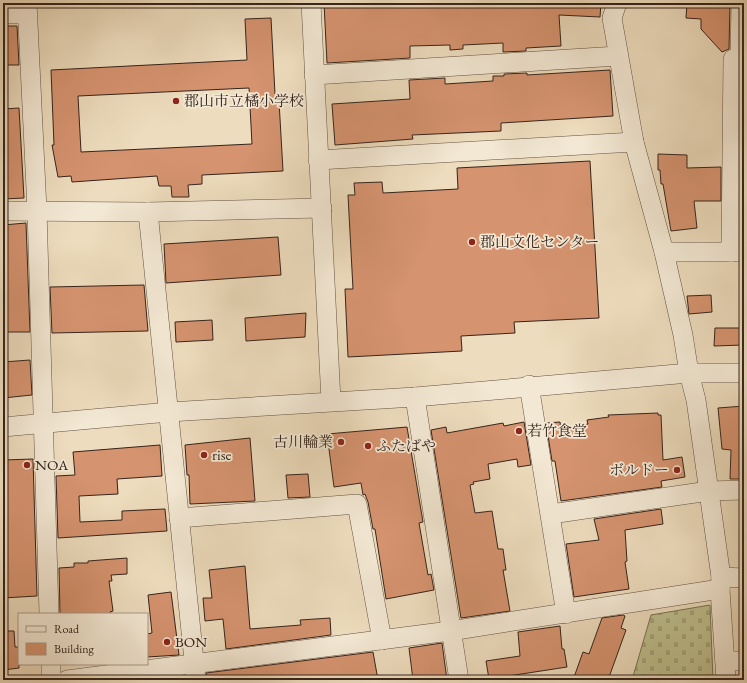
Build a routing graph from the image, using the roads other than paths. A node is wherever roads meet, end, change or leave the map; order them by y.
1 (311, 3) edge
2 (617, 3) edge
3 (741, 3) edge
4 (27, 8) edge
5 (3, 14) edge
6 (618, 56) junction
7 (742, 59) edge
8 (314, 76) junction
9 (634, 142) junction
10 (318, 160) junction
11 (322, 208) junction
12 (37, 210) junction
13 (3, 211) edge
14 (148, 212) junction
15 (664, 252) junction
16 (738, 252) edge
17 (689, 373) junction
18 (744, 373) edge
19 (529, 385) junction
20 (415, 396) junction
21 (331, 401) junction
22 (169, 412) junction
23 (44, 424) junction
24 (3, 428) edge
25 (744, 490) edge
26 (709, 491) junction
27 (551, 514) junction
28 (179, 518) junction
29 (744, 578) edge
30 (720, 583) junction
31 (49, 613) edge
32 (566, 614) junction
33 (450, 631) junction
34 (382, 640) junction
35 (725, 661) junction
36 (744, 661) edge
37 (51, 665) edge
38 (195, 672) edge
39 (115, 677) edge
40 (51, 680) edge
41 (67, 680) edge
42 (459, 680) edge
43 (726, 680) edge

1 - 8 street
2 - 6 street
3 - 7 street
4 - 5 street
4 - 12 street
6 - 8 street
6 - 9 street
7 - 16 street
8 - 10 street
9 - 10 street
9 - 15 street
10 - 11 street
11 - 14 street
11 - 21 street
12 - 13 street
12 - 14 street
12 - 23 street
14 - 22 street
15 - 16 street
15 - 17 street
17 - 18 street
17 - 19 street
17 - 26 street
19 - 20 street
19 - 27 street
20 - 21 street
20 - 33 street
21 - 22 street
22 - 23 street
22 - 28 street
23 - 24 street
23 - 31 street
25 - 26 street
26 - 27 street
26 - 30 street
27 - 32 street
28 - 34 street
28 - 38 street
29 - 30 street
30 - 32 street
30 - 35 street
32 - 33 street
33 - 34 street
33 - 42 street
34 - 38 street
35 - 36 street
35 - 43 street
37 - 40 street
38 - 39 street
39 - 41 street

